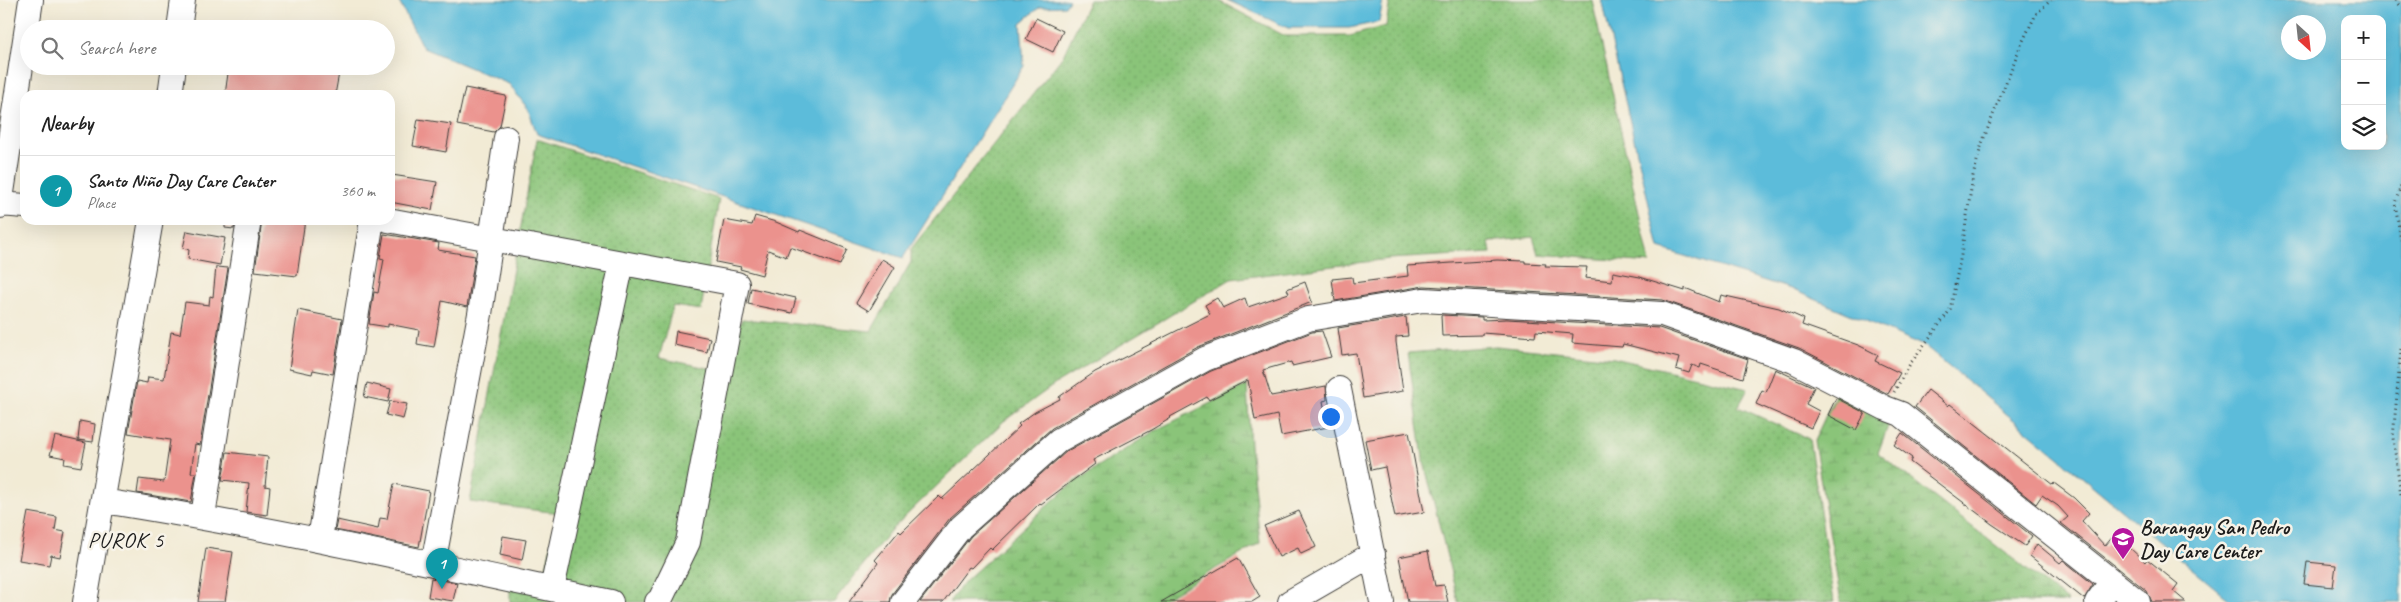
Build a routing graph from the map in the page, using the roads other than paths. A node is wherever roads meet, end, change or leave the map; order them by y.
1 (31, 0) edge
2 (183, 0) edge
3 (29, 20) edge
4 (180, 20) edge
5 (23, 75) edge
6 (173, 75) edge
7 (22, 90) edge
8 (171, 90) edge
9 (20, 106) edge
10 (17, 135) edge
11 (506, 138) dead end
12 (0, 205) edge
13 (20, 206) edge
14 (395, 221) edge
15 (150, 225) edge
16 (248, 225) edge
17 (371, 225) edge
18 (490, 240) junction
19 (620, 272) dead end
20 (1339, 390) dead end
21 (103, 501) junction
22 (204, 516) junction
23 (320, 539) junction
24 (1373, 554) junction
25 (433, 564) junction
26 (2112, 581) junction
27 (552, 589) junction
28 (85, 602) edge
29 (611, 602) edge
30 (657, 602) edge
31 (903, 602) edge
32 (1290, 602) edge
33 (1382, 602) edge
34 (2097, 602) edge
35 (2138, 602) edge

1 - 3 street
2 - 4 street
5 - 7 street
6 - 8 street
9 - 10 street
10 - 12 street
11 - 18 street
12 - 13 street
14 - 18 street
15 - 21 street
16 - 22 street
17 - 23 street
18 - 25 street
18 - 30 street
19 - 27 street
20 - 24 street
21 - 22 street
21 - 28 street
22 - 23 street
23 - 25 street
24 - 32 street
24 - 33 street
25 - 27 street
26 - 31 street
26 - 34 street
26 - 35 street
27 - 29 street

